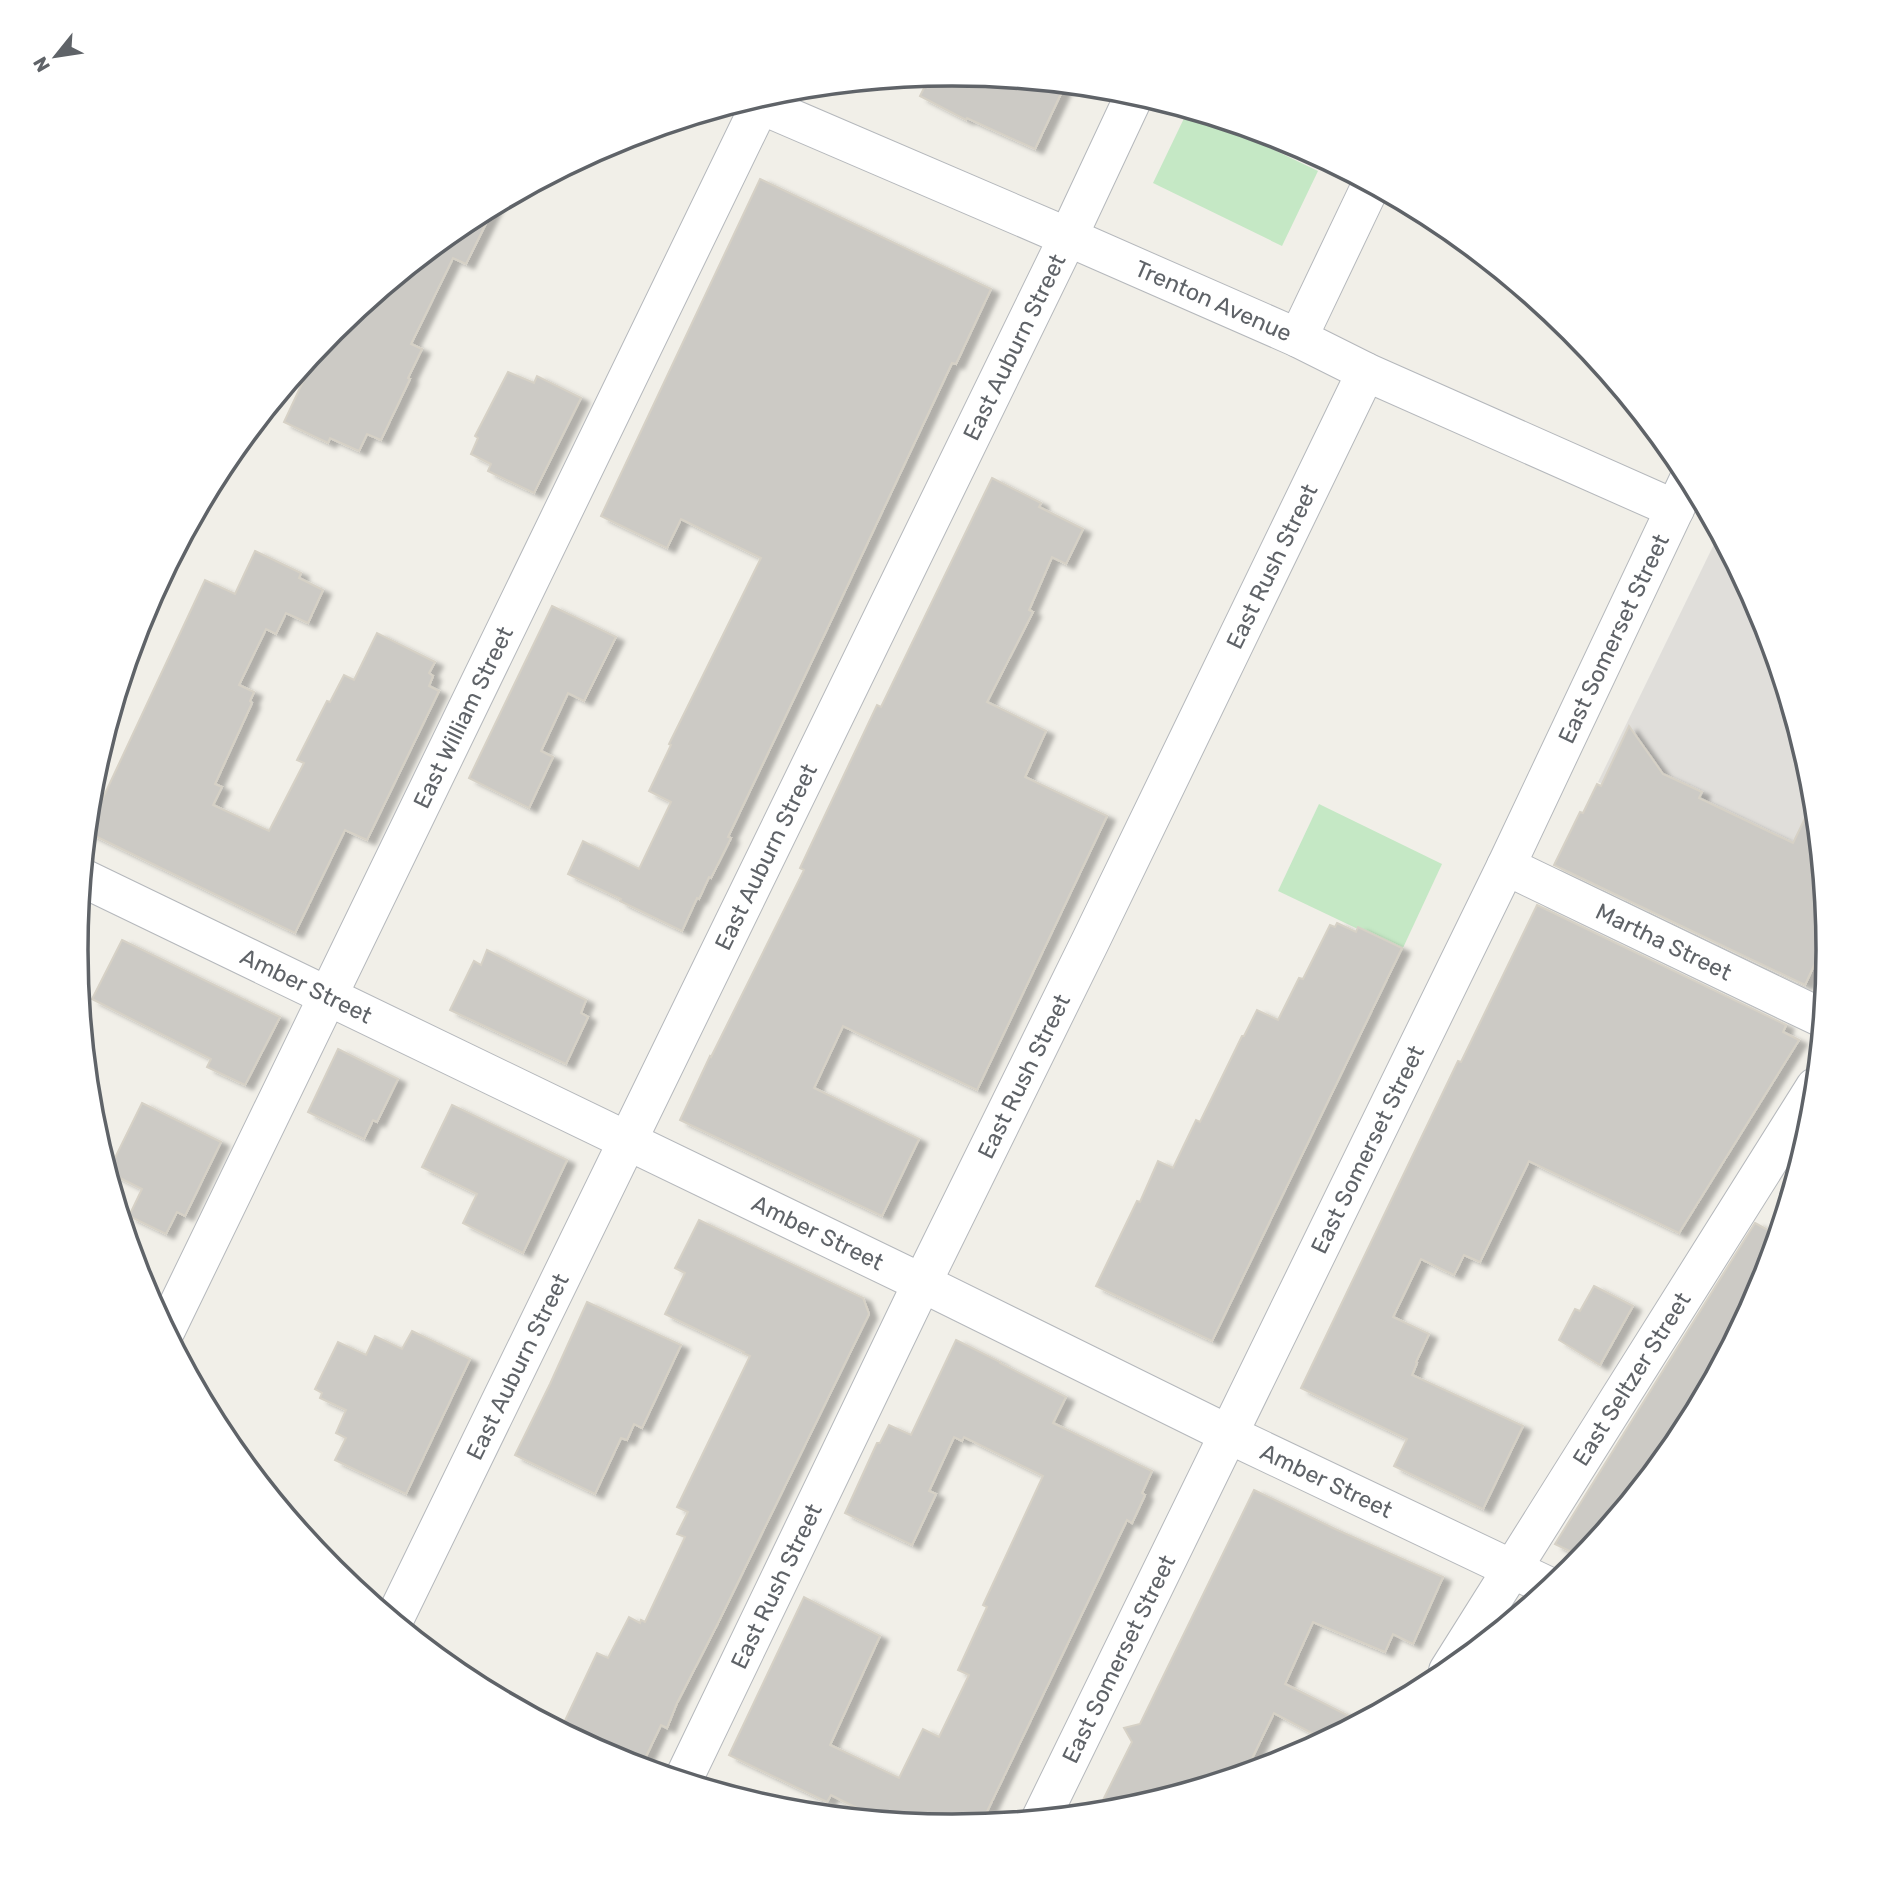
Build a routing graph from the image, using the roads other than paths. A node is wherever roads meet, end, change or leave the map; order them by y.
1 (1130, 104) edge
2 (764, 106) edge
3 (750, 110) edge
4 (1367, 193) edge
5 (1068, 237) junction
6 (1298, 338) junction
7 (1366, 372) junction
8 (1682, 494) edge
9 (1506, 866) junction
10 (91, 882) edge
11 (328, 998) junction
12 (1813, 1014) edge
13 (1802, 1108) edge
14 (627, 1142) junction
15 (922, 1283) junction
16 (171, 1319) edge
17 (1228, 1434) junction
18 (1511, 1568) junction
19 (1541, 1582) edge
20 (398, 1613) edge
21 (1463, 1647) edge
22 (687, 1772) edge
23 (1046, 1809) edge

1 - 5 street, East Auburn Street
2 - 5 street, Trenton Avenue
3 - 11 street, East William Street
4 - 6 street
5 - 6 street, Trenton Avenue
5 - 14 street, East Auburn Street
6 - 7 street, Trenton Avenue
7 - 8 street, Trenton Avenue
7 - 15 street, East Rush Street
8 - 9 street, East Somerset Street
9 - 12 street, Martha Street
9 - 17 street, East Somerset Street
10 - 11 street, Amber Street
11 - 14 street, Amber Street
11 - 16 street, East William Street
13 - 18 street, East Seltzer Street
14 - 15 street, Amber Street
14 - 20 street, East Auburn Street
15 - 17 street, Amber Street
15 - 22 street, East Rush Street
17 - 18 street, Amber Street
17 - 23 street, East Somerset Street
18 - 19 street, Amber Street
18 - 21 street, East Seltzer Street

